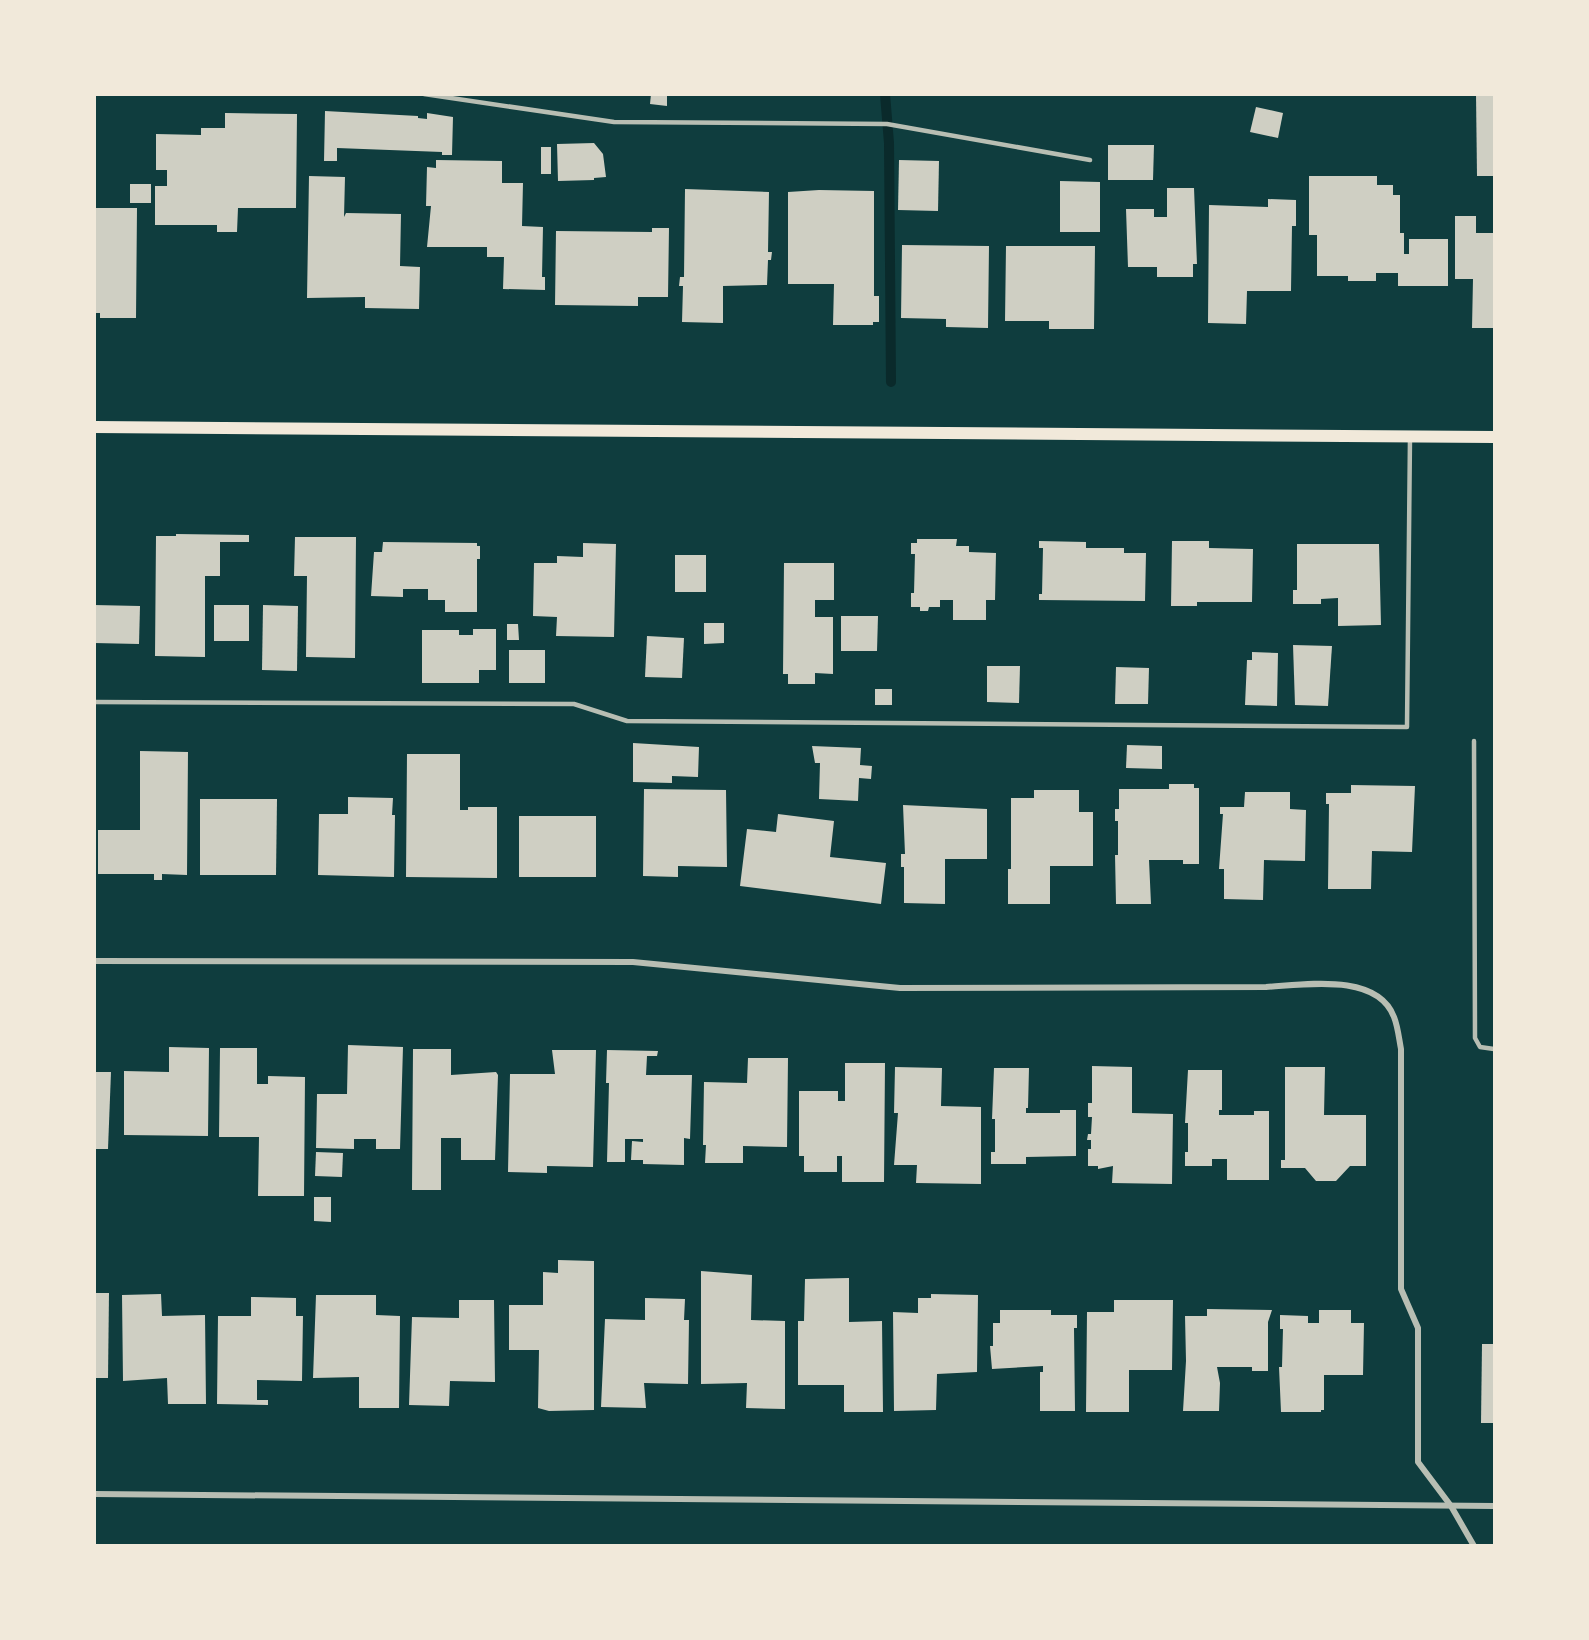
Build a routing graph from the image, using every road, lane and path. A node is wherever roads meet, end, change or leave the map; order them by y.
1 (424, 94) edge
2 (1090, 159) dead end
3 (94, 426) edge
4 (1410, 436) junction
5 (1494, 437) edge
6 (94, 702) edge
7 (1474, 741) dead end
8 (94, 961) edge
9 (1494, 1049) edge
10 (94, 1494) edge
11 (1451, 1506) junction
12 (1494, 1506) edge
13 (1474, 1545) edge

1 - 2 lane
3 - 4 main road
4 - 5 main road
4 - 6 lane
7 - 9 lane
8 - 11 street
10 - 11 street
11 - 12 street
11 - 13 street

